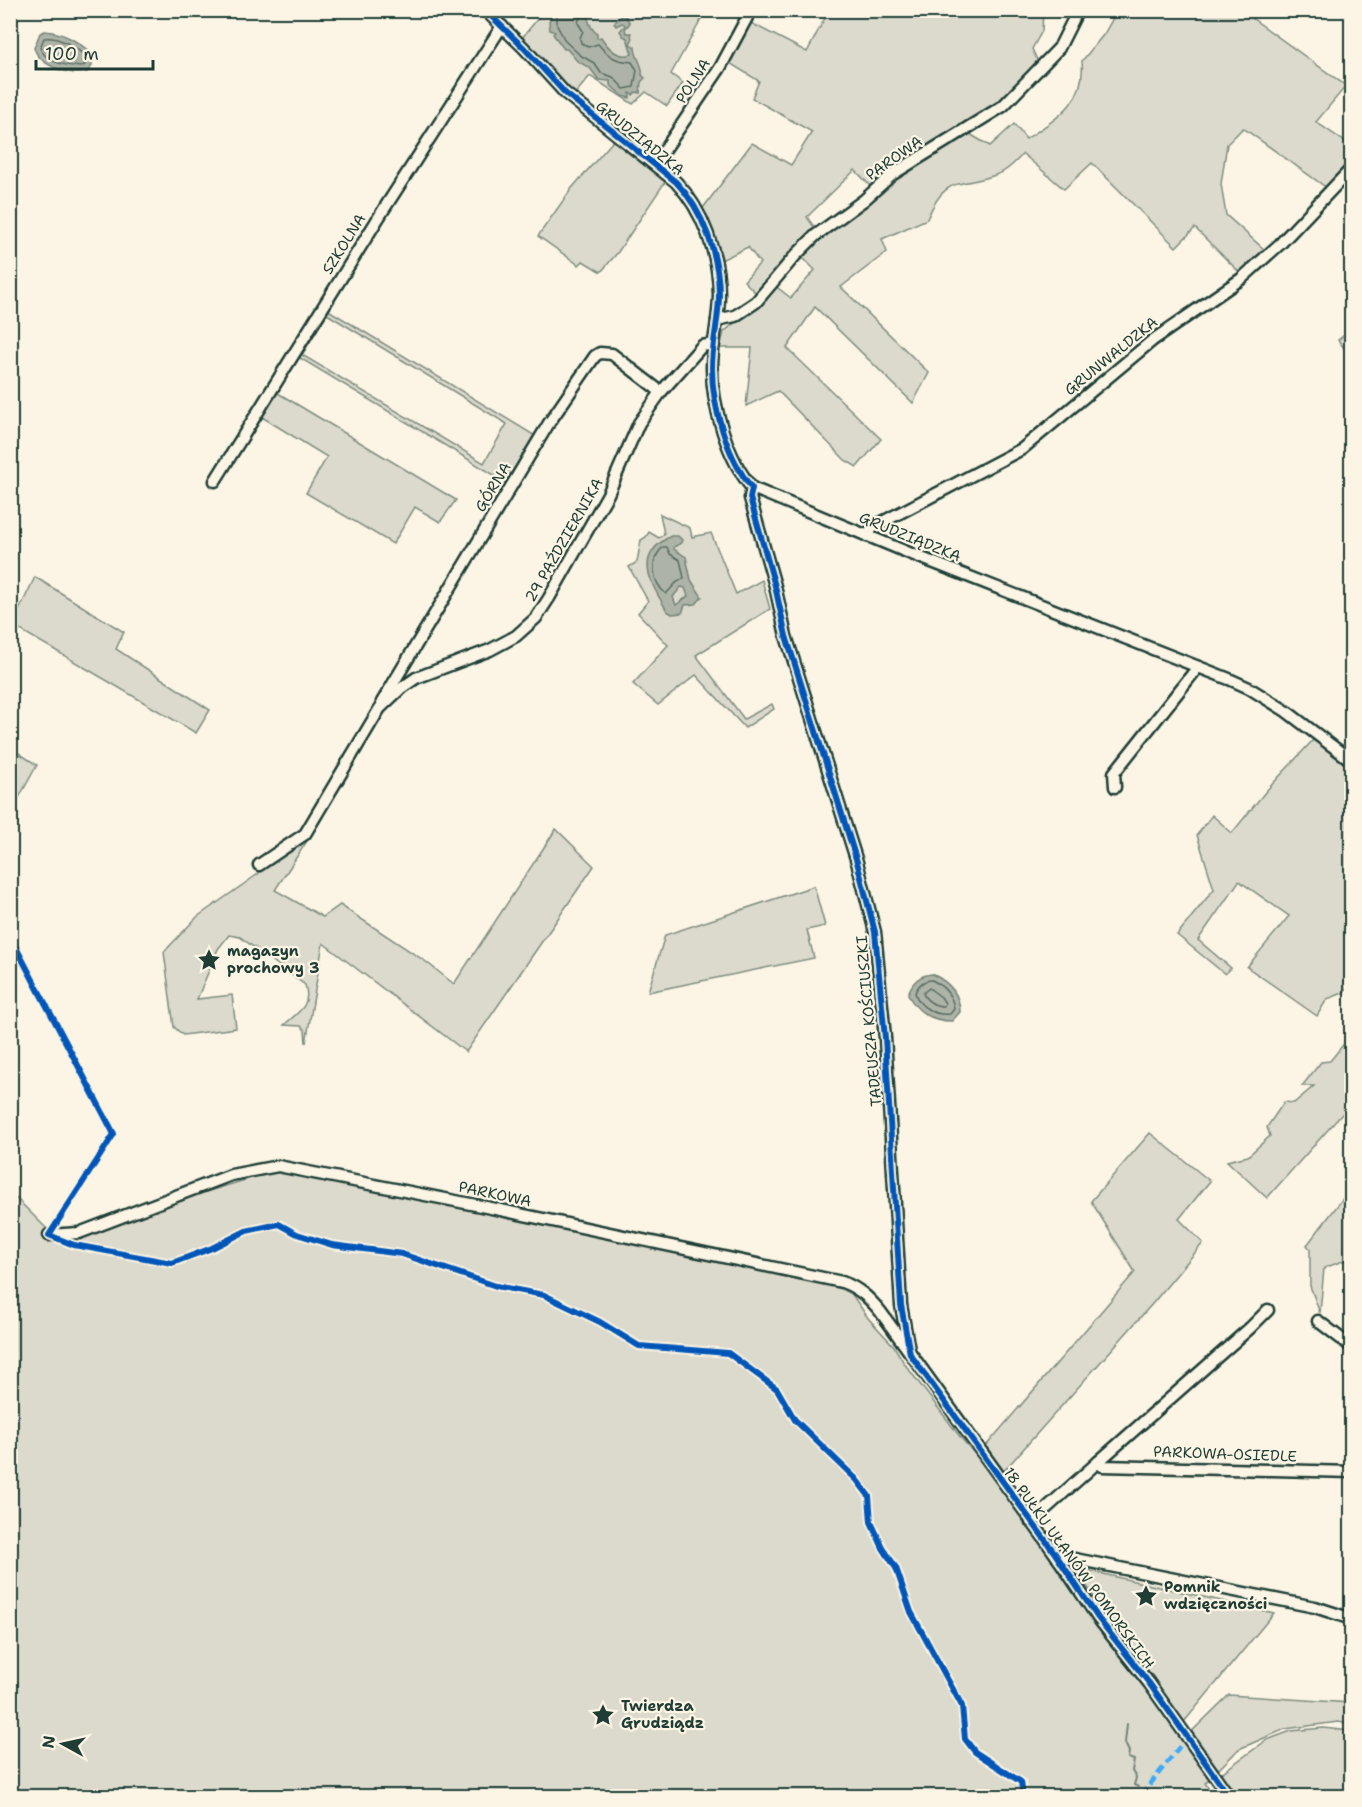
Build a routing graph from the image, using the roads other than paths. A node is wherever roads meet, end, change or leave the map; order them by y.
1 (485, 10) edge
2 (751, 10) edge
3 (1078, 10) edge
4 (502, 26) junction
5 (655, 164) junction
6 (1352, 168) edge
7 (717, 320) junction
8 (714, 344) junction
9 (661, 392) junction
10 (215, 481) dead end
11 (752, 488) junction
12 (867, 536) junction
13 (1198, 667) junction
14 (383, 705) junction
15 (1352, 761) edge
16 (1115, 787) dead end
17 (259, 865) dead end
18 (49, 1235) dead end
19 (1268, 1310) dead end
20 (1318, 1321) dead end
21 (1352, 1347) edge
22 (910, 1354) junction
23 (1098, 1462) junction
24 (1352, 1472) edge
25 (1031, 1522) junction
26 (1059, 1560) junction
27 (1352, 1619) edge
28 (1229, 1797) edge

1 - 4 street, GRUDZIĄDZKA
2 - 5 street, POLNA
3 - 7 street, PAROWA
4 - 5 street, GRUDZIĄDZKA
4 - 10 street, SZKOLNA
5 - 7 street, GRUDZIĄDZKA
6 - 12 street, GRUNWALDZKA
7 - 8 street, GRUDZIĄDZKA
8 - 9 street, 29 PAŹDZIERNIKA
8 - 11 street, GRUDZIĄDZKA
9 - 14 street, 29 PAŹDZIERNIKA
9 - 14 street, GÓRNA
11 - 12 street, GRUDZIĄDZKA
11 - 22 street, TADEUSZA KOŚCIUSZKI
12 - 13 street, GRUDZIĄDZKA
13 - 15 street, GRUDZIĄDZKA
13 - 16 street
14 - 17 street, 29 PAŹDZIERNIKA
18 - 22 street, PARKOWA
19 - 23 street, PARKOWA-OSIEDLE
20 - 21 street
22 - 25 street, 18 PUŁKU UŁANÓW POMORSKICH
23 - 24 street, PARKOWA-OSIEDLE
23 - 25 street, PARKOWA-OSIEDLE
25 - 26 street, 18 PUŁKU UŁANÓW POMORSKICH
26 - 27 street
26 - 28 street, 18 PUŁKU UŁANÓW POMORSKICH

